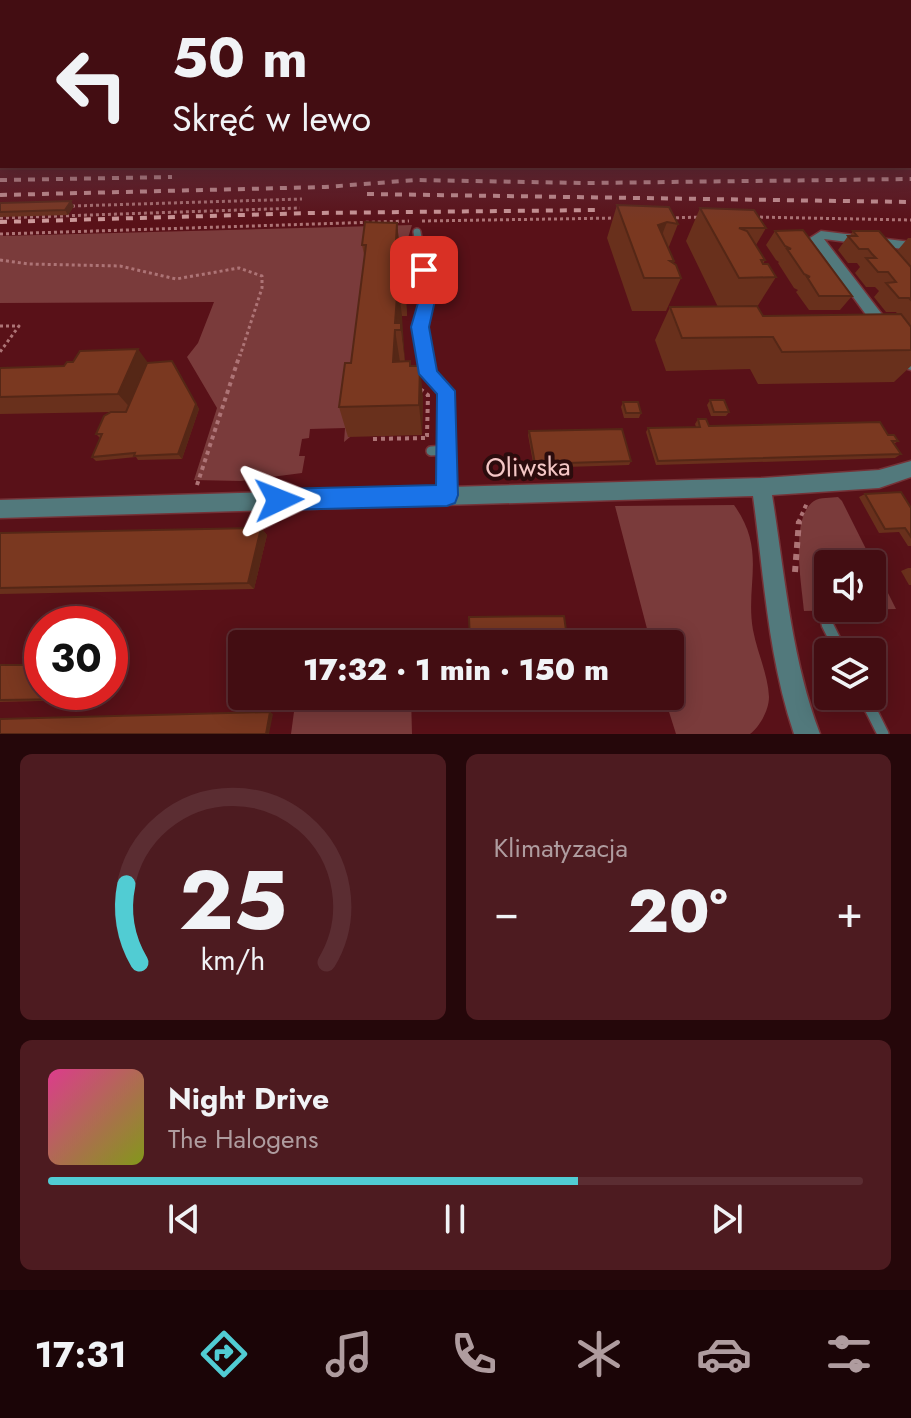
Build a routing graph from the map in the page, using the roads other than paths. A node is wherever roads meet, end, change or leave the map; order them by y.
1 (417, 232) dead end
2 (384, 244) edge
3 (420, 244) junction
4 (911, 246) edge
5 (911, 364) edge
6 (447, 450) junction
7 (431, 451) dead end
8 (911, 469) edge
9 (761, 487) junction
10 (447, 495) junction
11 (0, 509) edge
12 (827, 624) dead end
13 (834, 638) edge
14 (871, 710) edge
15 (807, 734) edge
16 (883, 734) edge

1 - 3 lane
2 - 3 lane
3 - 6 lane
4 - 5 street
6 - 7 lane
6 - 10 lane
8 - 9 street, Oliwska
9 - 10 street, Oliwska
9 - 15 street
10 - 11 street, Oliwska
12 - 13 lane
14 - 16 lane

